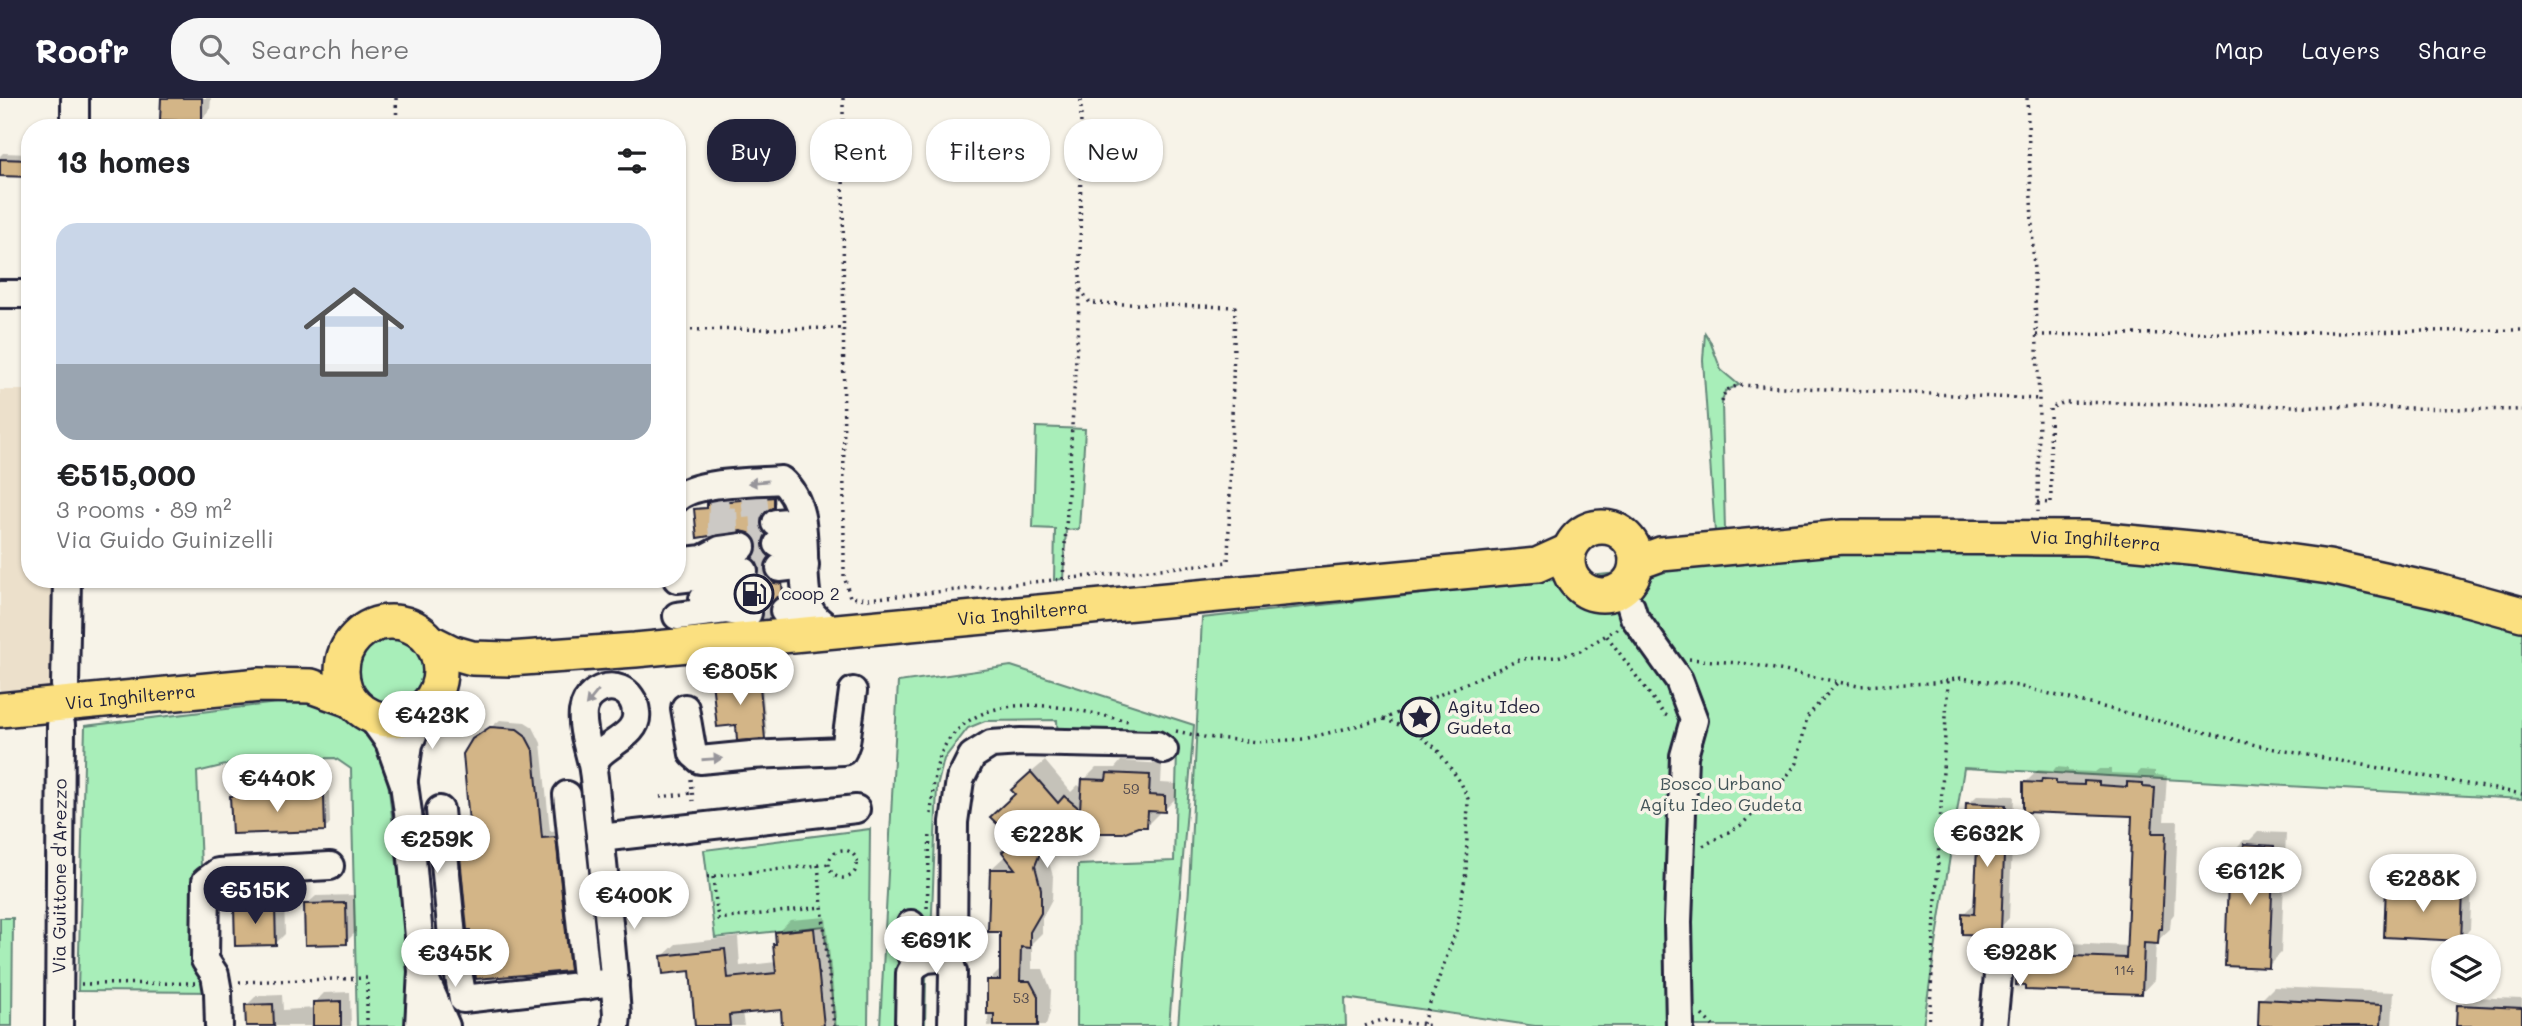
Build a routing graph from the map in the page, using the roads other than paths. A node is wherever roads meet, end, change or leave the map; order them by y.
1 (75, 98) edge
2 (75, 119) edge
3 (0, 294) edge
4 (21, 294) edge
5 (686, 492) edge
6 (686, 561) edge
7 (794, 561) junction
8 (1569, 563) junction
9 (67, 588) edge
10 (1625, 592) junction
11 (677, 604) edge
12 (2522, 614) edge
13 (431, 642) junction
14 (344, 654) junction
15 (509, 659) junction
16 (65, 685) dead end
17 (260, 685) junction
18 (853, 691) dead end
19 (430, 701) junction
20 (360, 708) junction
21 (685, 708) dead end
22 (0, 710) edge
23 (61, 725) dead end
24 (1165, 739) road end
25 (1684, 756) junction
26 (593, 771) dead end
27 (404, 784) junction
28 (568, 796) dead end
29 (856, 809) dead end
30 (440, 810) dead end
31 (600, 838) junction
32 (330, 866) dead end
33 (919, 922) road end
34 (2001, 945) dead end
35 (948, 957) junction
36 (915, 965) junction
37 (422, 971) junction
38 (615, 982) junction
39 (587, 986) junction
40 (1689, 1017) edge
41 (59, 1026) edge
42 (219, 1026) edge
43 (419, 1026) edge
44 (446, 1026) edge
45 (616, 1026) edge
46 (909, 1026) edge
47 (952, 1026) edge
48 (1993, 1026) edge

1 - 2 street
3 - 4 street
7 -> 5 street
6 - 11 street
7 - 8 main road, Via Inghilterra
7 - 11 main road, Via Inghilterra
8 - 10 main road, Via Inghilterra
8 - 10 main road
9 - 16 street
10 - 12 main road, Via Inghilterra
10 - 25 street
10 - 25 street
11 - 15 main road, Via Inghilterra
13 - 14 main road, Via Inghilterra
13 - 15 main road, Via Inghilterra
13 - 19 main road
14 - 17 main road, Via Inghilterra
14 - 20 main road
15 - 19 main road, Via Inghilterra
17 - 20 main road, Via Inghilterra
17 - 22 main road, Via Inghilterra
21 -> 18 street
19 - 20 main road, Via Inghilterra
19 - 27 street
20 - 27 street
23 - 41 street, Via Guittone d'Arezzo
24 - 35 street
25 - 40 street
26 - 31 street
27 - 37 street
28 - 39 street
29 - 31 street
30 - 39 street
31 - 38 street
32 - 42 street
33 - 36 street
34 - 48 street
35 - 36 street
35 - 47 street
36 - 46 street
37 - 43 street
37 - 44 street
38 - 39 street
38 - 45 street

